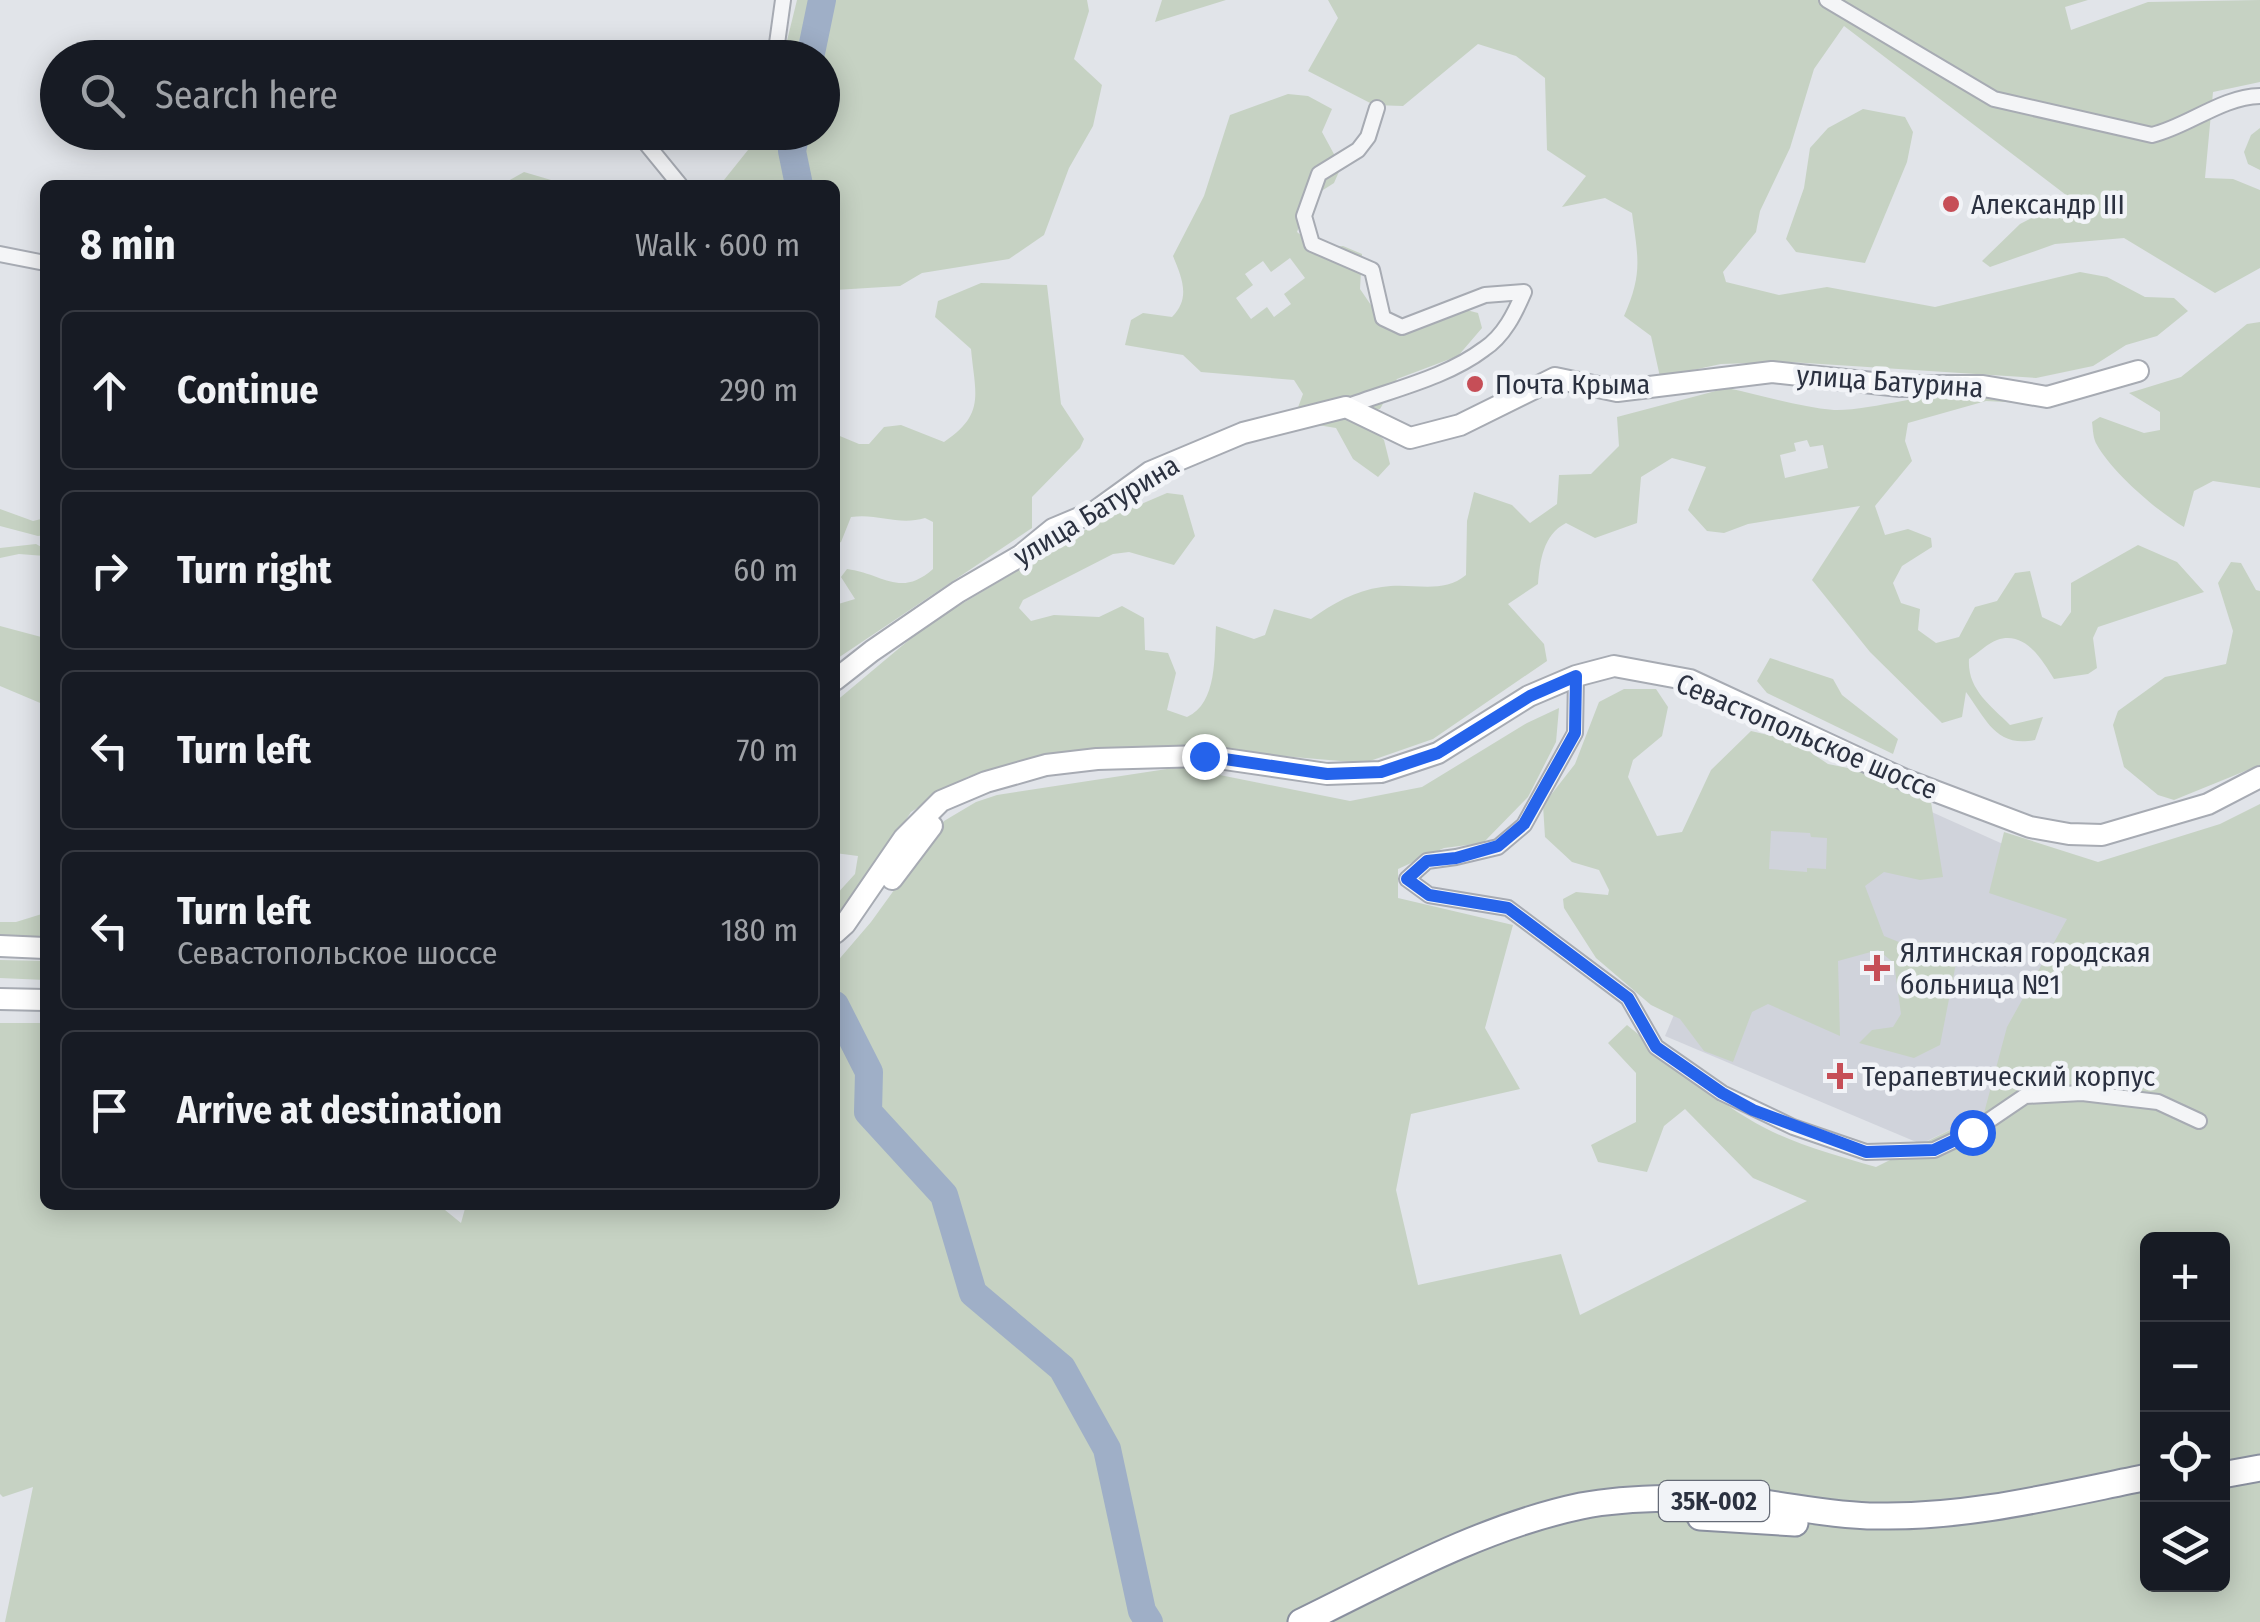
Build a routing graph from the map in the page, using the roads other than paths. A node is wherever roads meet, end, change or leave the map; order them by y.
1 (783, 0) edge
2 (1826, 0) edge
3 (778, 40) edge
4 (2260, 96) edge
5 (1378, 108) dead end
6 (651, 150) edge
7 (676, 180) edge
8 (0, 254) edge
9 (40, 262) edge
10 (2138, 372) dead end
11 (1346, 407) junction
12 (840, 676) edge
13 (1576, 681) junction
14 (2260, 777) edge
15 (840, 928) edge
16 (840, 945) edge
17 (0, 946) edge
18 (40, 948) edge
19 (0, 996) edge
20 (40, 997) edge
21 (2199, 1120) dead end
22 (2260, 1455) edge
23 (2230, 1461) edge
24 (2260, 1468) edge
25 (2230, 1474) edge
26 (2140, 1479) edge
27 (2140, 1492) edge
28 (1301, 1622) edge
29 (1326, 1622) edge

1 - 3 street
2 - 4 street
5 - 11 street
6 - 7 street
8 - 9 street
10 - 11 main road, улица Батурина
11 - 12 main road, улица Батурина
13 - 14 main road, Севастопольское шоссе
13 - 15 main road, Севастопольское шоссе
13 - 16 main road
13 - 21 street
17 - 18 main road
19 - 20 main road
22 - 23 highway
24 - 25 highway
26 - 28 highway, 35К-002
27 - 29 highway, 35К-002

